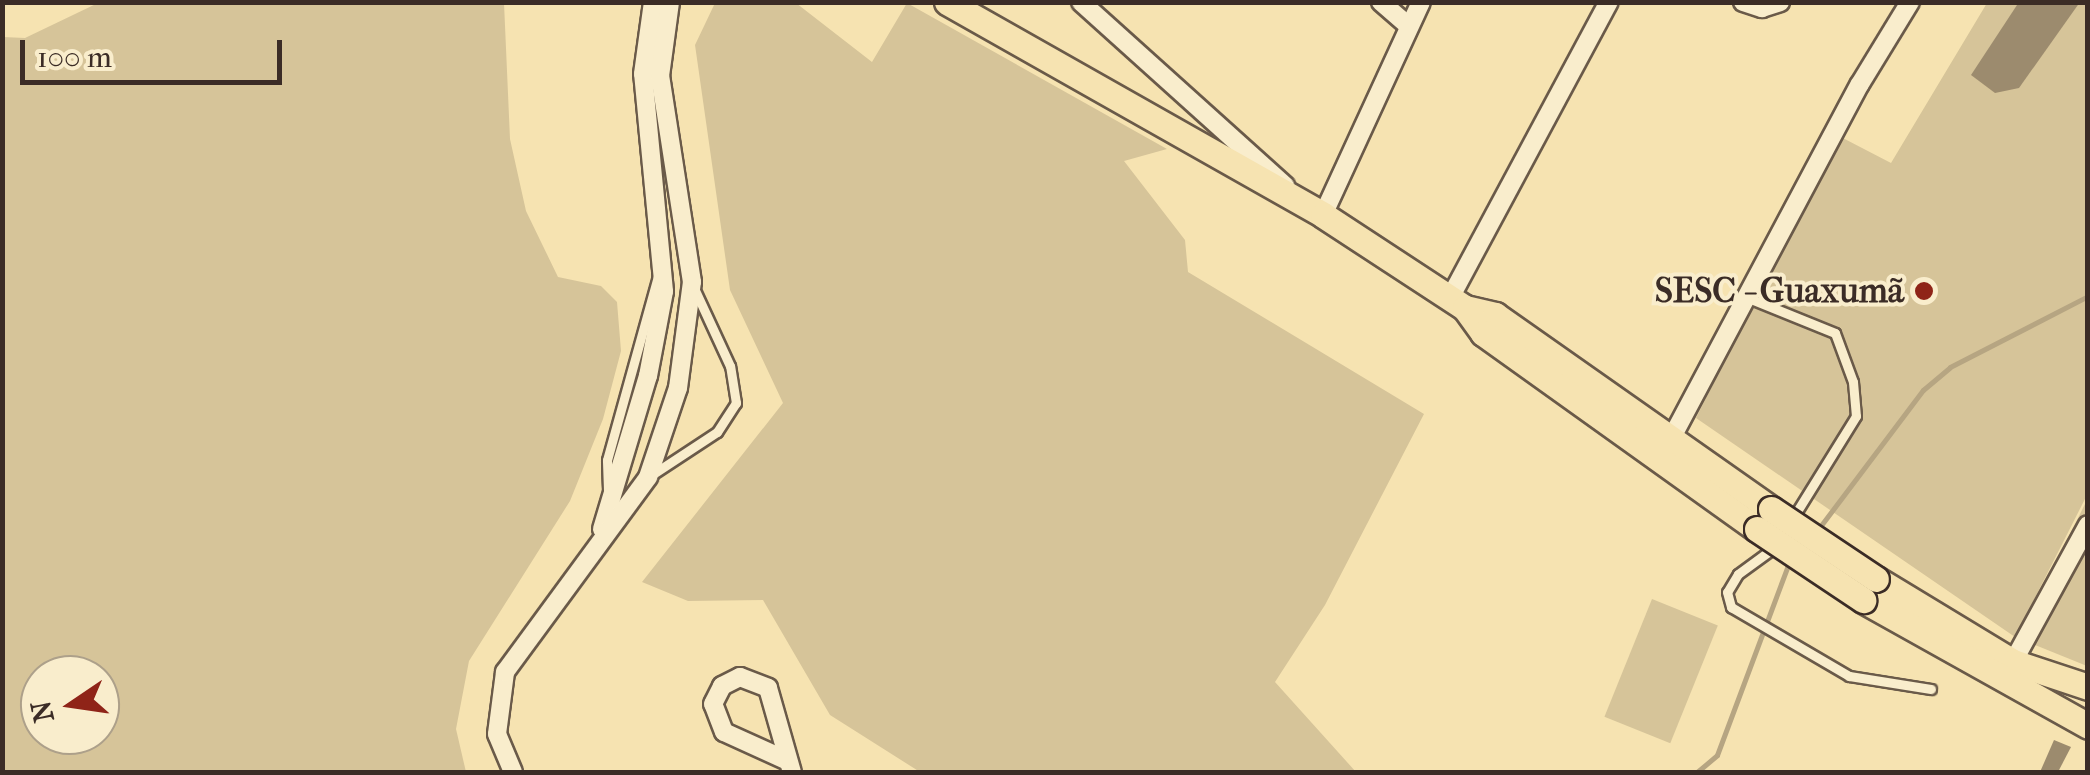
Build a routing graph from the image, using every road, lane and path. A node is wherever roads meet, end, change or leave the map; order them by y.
1 (654, 2) edge
2 (670, 2) edge
3 (947, 2) edge
4 (1081, 2) edge
5 (1381, 2) edge
6 (1421, 2) edge
7 (1610, 2) edge
8 (1744, 2) edge
9 (1780, 2) edge
10 (1910, 2) edge
11 (1408, 26) junction
12 (1312, 209) junction
13 (692, 282) junction
14 (1746, 297) junction
15 (1458, 303) junction
16 (1671, 439) junction
17 (648, 478) junction
18 (1764, 519) junction
19 (2088, 526) edge
20 (598, 539) junction
21 (1870, 590) junction
22 (2012, 662) junction
23 (2088, 687) edge
24 (1932, 689) dead end
25 (2088, 726) edge
26 (790, 767) edge
27 (513, 772) edge

1 - 20 street
2 - 13 street
3 - 12 main road
4 - 12 street
5 - 11 street
6 - 11 street
7 - 15 street
8 - 9 street
10 - 14 street
11 - 12 street
12 - 15 main road
13 - 17 street
13 - 17 lane
14 - 16 street
14 - 24 lane
15 - 16 main road
15 - 18 main road
16 - 18 main road
17 - 20 street
18 - 21 main road, bridge
19 - 22 street
20 - 27 street
21 - 22 main road
21 - 25 main road
22 - 23 main road
26 - 26 street

